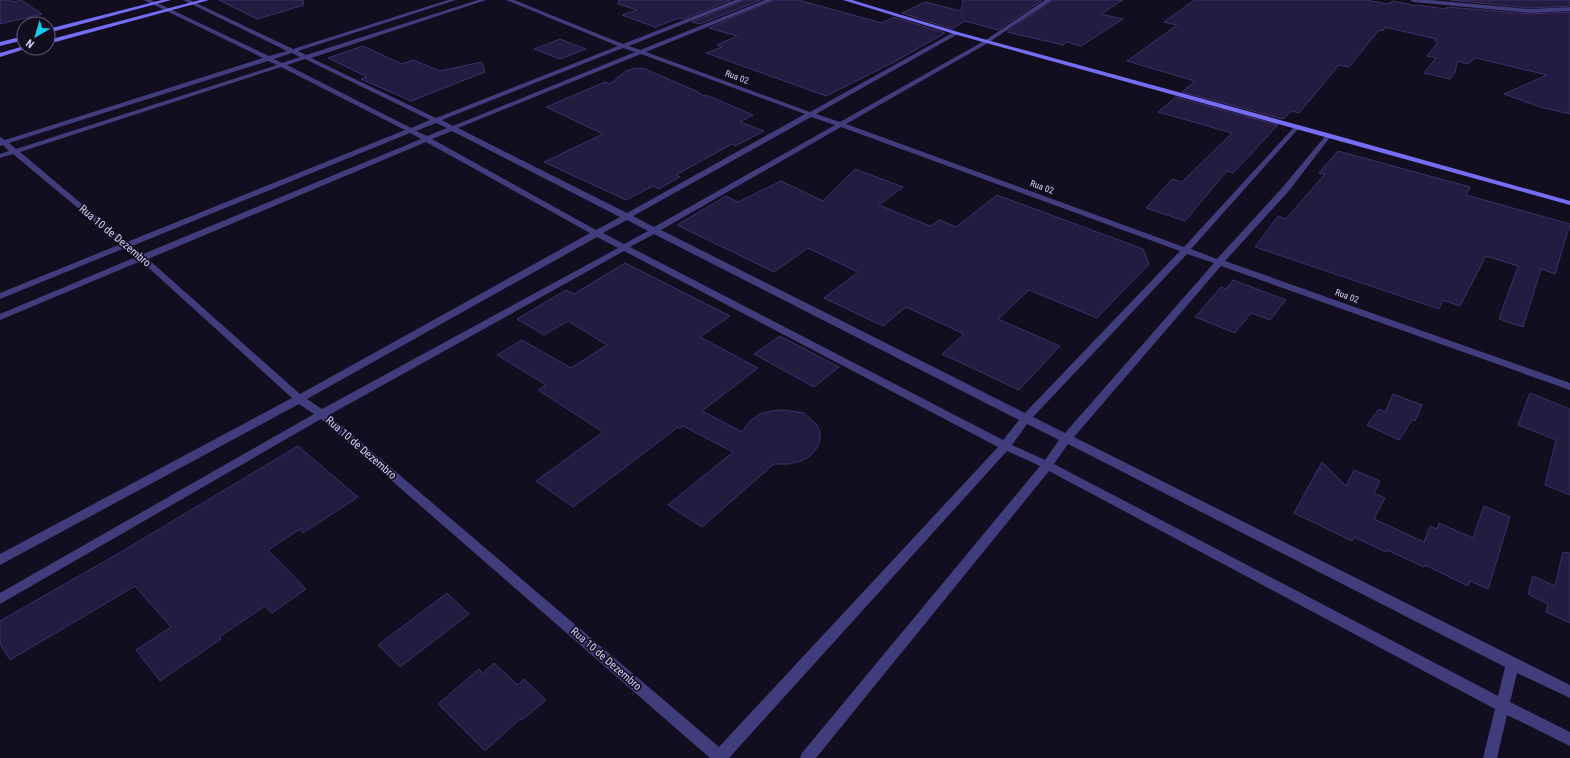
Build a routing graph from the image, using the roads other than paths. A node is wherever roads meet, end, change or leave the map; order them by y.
1 (168, 0) edge
2 (206, 0) edge
3 (453, 0) edge
4 (483, 0) edge
5 (509, 0) edge
6 (740, 0) edge
7 (770, 0) edge
8 (846, 0) edge
9 (1049, 0) edge
10 (1413, 0) edge
11 (150, 2) edge
12 (190, 2) edge
13 (1570, 9) edge
14 (167, 10) junction
15 (56, 29) edge
16 (956, 34) junction
17 (16, 40) edge
18 (56, 40) edge
19 (986, 42) junction
20 (0, 44) edge
21 (623, 46) junction
22 (16, 51) edge
23 (293, 51) junction
24 (642, 52) junction
25 (0, 55) edge
26 (306, 57) junction
27 (268, 59) junction
28 (282, 65) junction
29 (812, 114) junction
30 (436, 120) junction
31 (838, 125) junction
32 (1298, 126) junction
33 (453, 128) junction
34 (410, 130) junction
35 (1329, 135) junction
36 (427, 139) junction
37 (2, 142) edge
38 (14, 152) junction
39 (0, 156) edge
40 (1570, 203) edge
41 (625, 217) junction
42 (653, 231) junction
43 (598, 234) junction
44 (127, 246) junction
45 (625, 247) junction
46 (1185, 250) junction
47 (143, 259) junction
48 (1220, 262) junction
49 (0, 296) edge
50 (0, 317) edge
51 (1570, 387) edge
52 (299, 399) junction
53 (322, 414) junction
54 (1025, 419) junction
55 (1066, 439) junction
56 (1005, 446) junction
57 (1047, 465) junction
58 (0, 560) edge
59 (0, 599) edge
60 (1512, 664) junction
61 (1570, 692) edge
62 (1503, 706) junction
63 (1570, 739) edge
64 (720, 758) edge
65 (807, 758) edge
66 (1490, 758) edge

1 - 11 street
2 - 12 street
3 - 23 street
4 - 26 street
5 - 21 street, Rua 02
6 - 21 street
7 - 24 street
8 - 16 street
9 - 19 street
10 - 13 street
11 - 14 street
11 - 15 street
12 - 14 street
12 - 23 street
14 - 18 street
14 - 27 street
16 - 19 street
16 - 29 street
17 - 20 street
19 - 31 street
19 - 32 street
21 - 24 street, Rua 02
21 - 30 street
22 - 25 street
23 - 26 street
23 - 27 street
24 - 29 street, Rua 02
24 - 33 street
26 - 28 street
26 - 30 street
27 - 28 street
27 - 37 street
28 - 34 street
28 - 38 street
29 - 31 street, Rua 02
29 - 41 street
30 - 33 street
30 - 34 street
31 - 42 street
31 - 46 street, Rua 02
32 - 35 street
32 - 46 street
33 - 36 street
33 - 41 street
34 - 36 street
34 - 44 street
35 - 40 street
35 - 48 street
36 - 43 street
36 - 47 street
37 - 38 street, Rua 10 de Dezembro
38 - 39 street
38 - 44 street, Rua 10 de Dezembro
41 - 42 street
41 - 43 street
42 - 45 street
42 - 54 street
43 - 45 street
43 - 52 street
44 - 47 street, Rua 10 de Dezembro
44 - 49 street
45 - 53 street
45 - 56 street
46 - 48 street, Rua 02
46 - 54 street
47 - 50 street
47 - 52 street, Rua 10 de Dezembro
48 - 51 street, Rua 02
48 - 55 street
52 - 53 street, Rua 10 de Dezembro
52 - 58 street
53 - 59 street
53 - 64 street, Rua 10 de Dezembro
54 - 55 street
54 - 56 street
55 - 57 street
55 - 60 street
56 - 57 street
56 - 64 street
57 - 62 street
57 - 65 street
60 - 61 street
60 - 62 street
62 - 63 street
62 - 66 street

